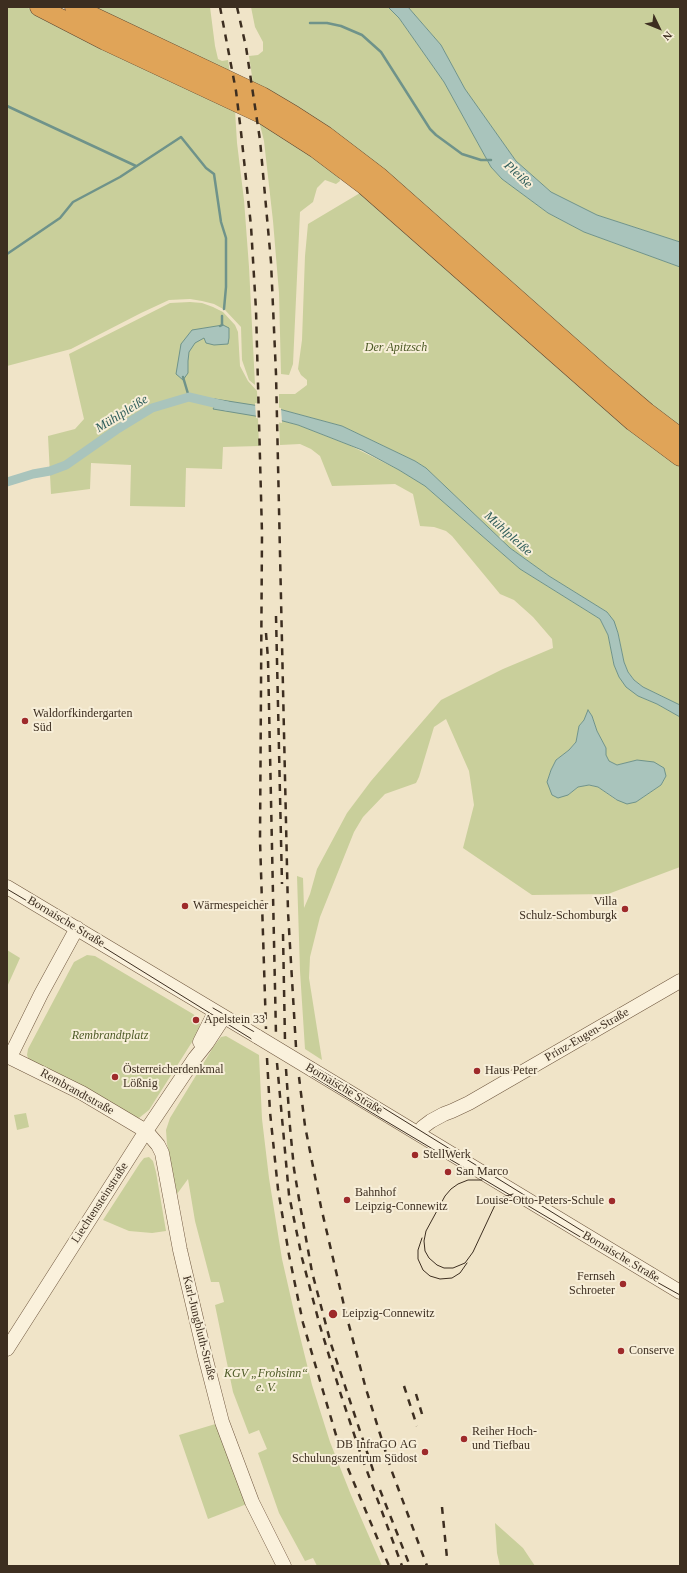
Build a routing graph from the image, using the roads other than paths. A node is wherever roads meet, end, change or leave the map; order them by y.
1 (38, 7) edge
2 (74, 7) edge
3 (680, 437) edge
4 (680, 457) edge
5 (7, 887) edge
6 (77, 928) junction
7 (680, 981) edge
8 (219, 1015) junction
9 (8, 1056) edge
10 (146, 1131) junction
11 (423, 1136) junction
12 (680, 1292) edge
13 (7, 1350) edge
14 (284, 1566) edge

1 - 4 highway
2 - 3 highway
5 - 6 street, Bornaische Straße
6 - 8 street, Bornaische Straße
6 - 9 street
7 - 11 street, Prinz-Eugen-Straße
8 - 10 street, Liechtensteinstraße
8 - 11 street, Bornaische Straße, bridge
9 - 10 street, Rembrandtstraße
10 - 13 street, Liechtensteinstraße
10 - 14 street, Karl-Jungbluth-Straße
11 - 12 street, Bornaische Straße

